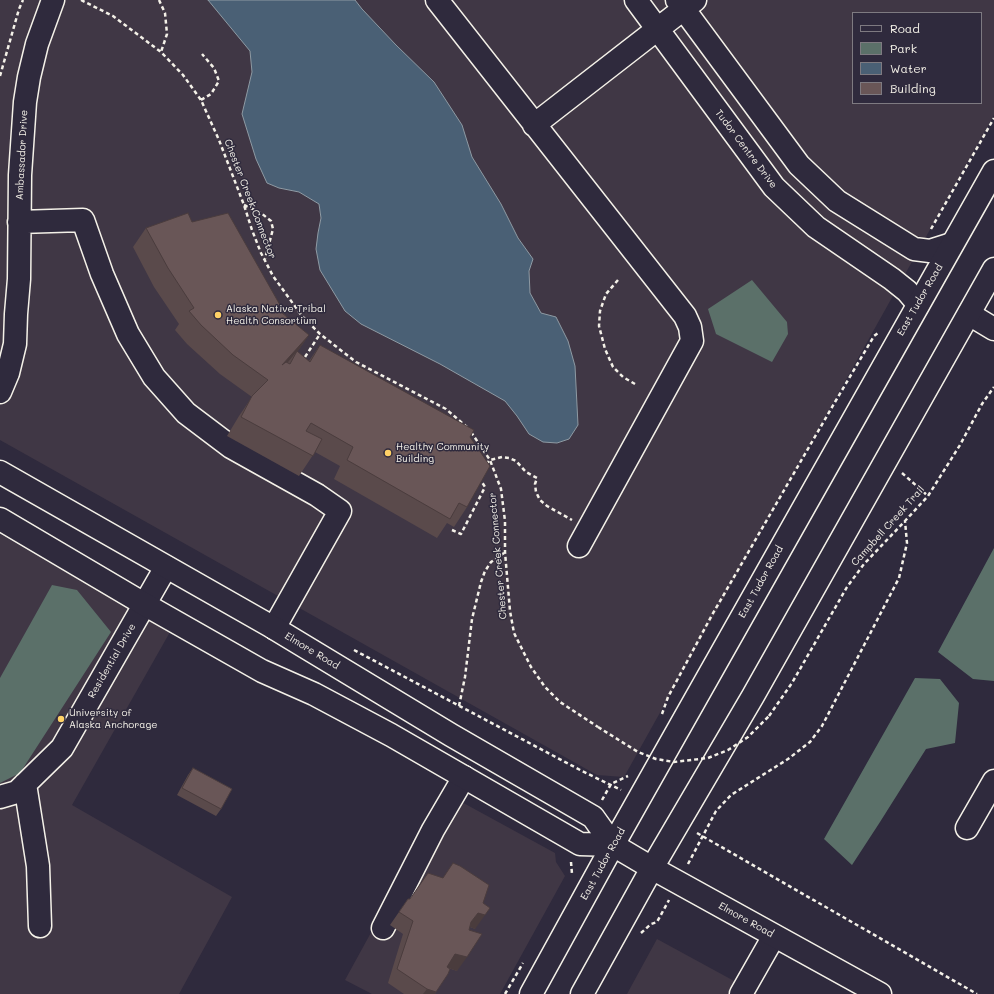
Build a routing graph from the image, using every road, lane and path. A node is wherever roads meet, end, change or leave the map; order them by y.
1 (23, 0) edge
2 (53, 0) edge
3 (81, 0) edge
4 (159, 0) edge
5 (437, 0) edge
6 (636, 0) edge
7 (685, 3) edge
8 (657, 29) junction
9 (161, 52) junction
10 (202, 54) dead end
11 (0, 76) edge
12 (201, 100) junction
13 (994, 118) edge
14 (534, 125) junction
15 (994, 171) edge
16 (244, 204) junction
17 (19, 222) junction
18 (952, 244) junction
19 (920, 249) junction
20 (264, 260) junction
21 (994, 269) edge
22 (618, 280) dead end
23 (918, 304) junction
24 (16, 314) junction
25 (969, 314) junction
26 (883, 329) dead end
27 (994, 329) edge
28 (320, 334) junction
29 (0, 347) edge
30 (305, 357) edge
31 (635, 384) dead end
32 (994, 387) edge
33 (0, 392) edge
34 (490, 460) junction
35 (481, 469) edge
36 (0, 472) edge
37 (901, 473) dead end
38 (476, 474) edge
39 (928, 496) junction
40 (0, 519) edge
41 (906, 521) junction
42 (452, 530) edge
43 (584, 538) joint
44 (505, 552) junction
45 (166, 567) junction
46 (144, 604) junction
47 (274, 628) junction
48 (459, 706) dead end
49 (661, 716) dead end
50 (768, 716) joint
51 (630, 773) dead end
52 (464, 776) junction
53 (994, 781) edge
54 (25, 784) junction
55 (611, 784) dead end
56 (0, 797) edge
57 (967, 828) dead end
58 (613, 845) junction
59 (570, 863) dead end
60 (652, 868) junction
61 (573, 878) dead end
62 (657, 922) dead end
63 (651, 924) dead end
64 (40, 926) dead end
65 (383, 928) dead end
66 (774, 936) junction
67 (531, 994) edge
68 (582, 994) edge
69 (740, 994) edge
70 (880, 994) edge
71 (977, 994) edge

1 - 11 path
2 - 17 main road, Ambassador Drive
3 - 9 path, Chester Creek Connector
4 - 9 path
5 - 14 main road
6 - 8 main road, Tudor Centre Drive
7 - 8 main road
7 - 19 main road
8 - 14 main road
8 - 23 main road, Tudor Centre Drive
9 - 12 path, Chester Creek Connector
10 - 12 path
12 - 16 path, Chester Creek Connector
13 - 19 path
14 - 43 main road
15 - 18 main road, East Tudor Road
16 - 20 path, Chester Creek Connector
16 - 20 path
17 - 24 main road, Ambassador Drive
17 - 47 main road
18 - 19 main road
18 - 23 main road, East Tudor Road
20 - 28 path, Chester Creek Connector
21 - 25 main road
22 - 31 path
23 - 58 main road, East Tudor Road
24 - 29 main road, Ambassador Drive
24 - 33 main road, Ambassador Drive
25 - 27 main road
25 - 60 main road
26 - 49 path
28 - 30 path
28 - 34 path, Chester Creek Connector
32 - 39 path, Campbell Creek Trail
34 - 35 path
34 - 43 path
34 - 44 path, Chester Creek Connector
36 - 45 main road, Elmore Road
37 - 39 path
38 - 42 path
39 - 41 path, Campbell Creek Trail
40 - 46 main road, Elmore Road
41 - 50 path, Campbell Creek Trail
41 - 71 path
44 - 48 path
44 - 50 path, Chester Creek Connector, bridge
45 - 46 main road, Residential Drive
45 - 47 main road, Elmore Road
46 - 52 main road, Elmore Road
46 - 54 main road, Residential Drive
47 - 58 main road, Elmore Road
51 - 55 path
52 - 58 main road, Elmore Road
52 - 65 main road
53 - 57 main road
54 - 56 main road, Residential Drive
54 - 64 main road
58 - 60 main road, Elmore Road
58 - 67 main road, East Tudor Road
59 - 61 path
60 - 66 main road, Elmore Road
60 - 68 main road
62 - 63 path
66 - 69 main road
66 - 70 main road, Elmore Road

